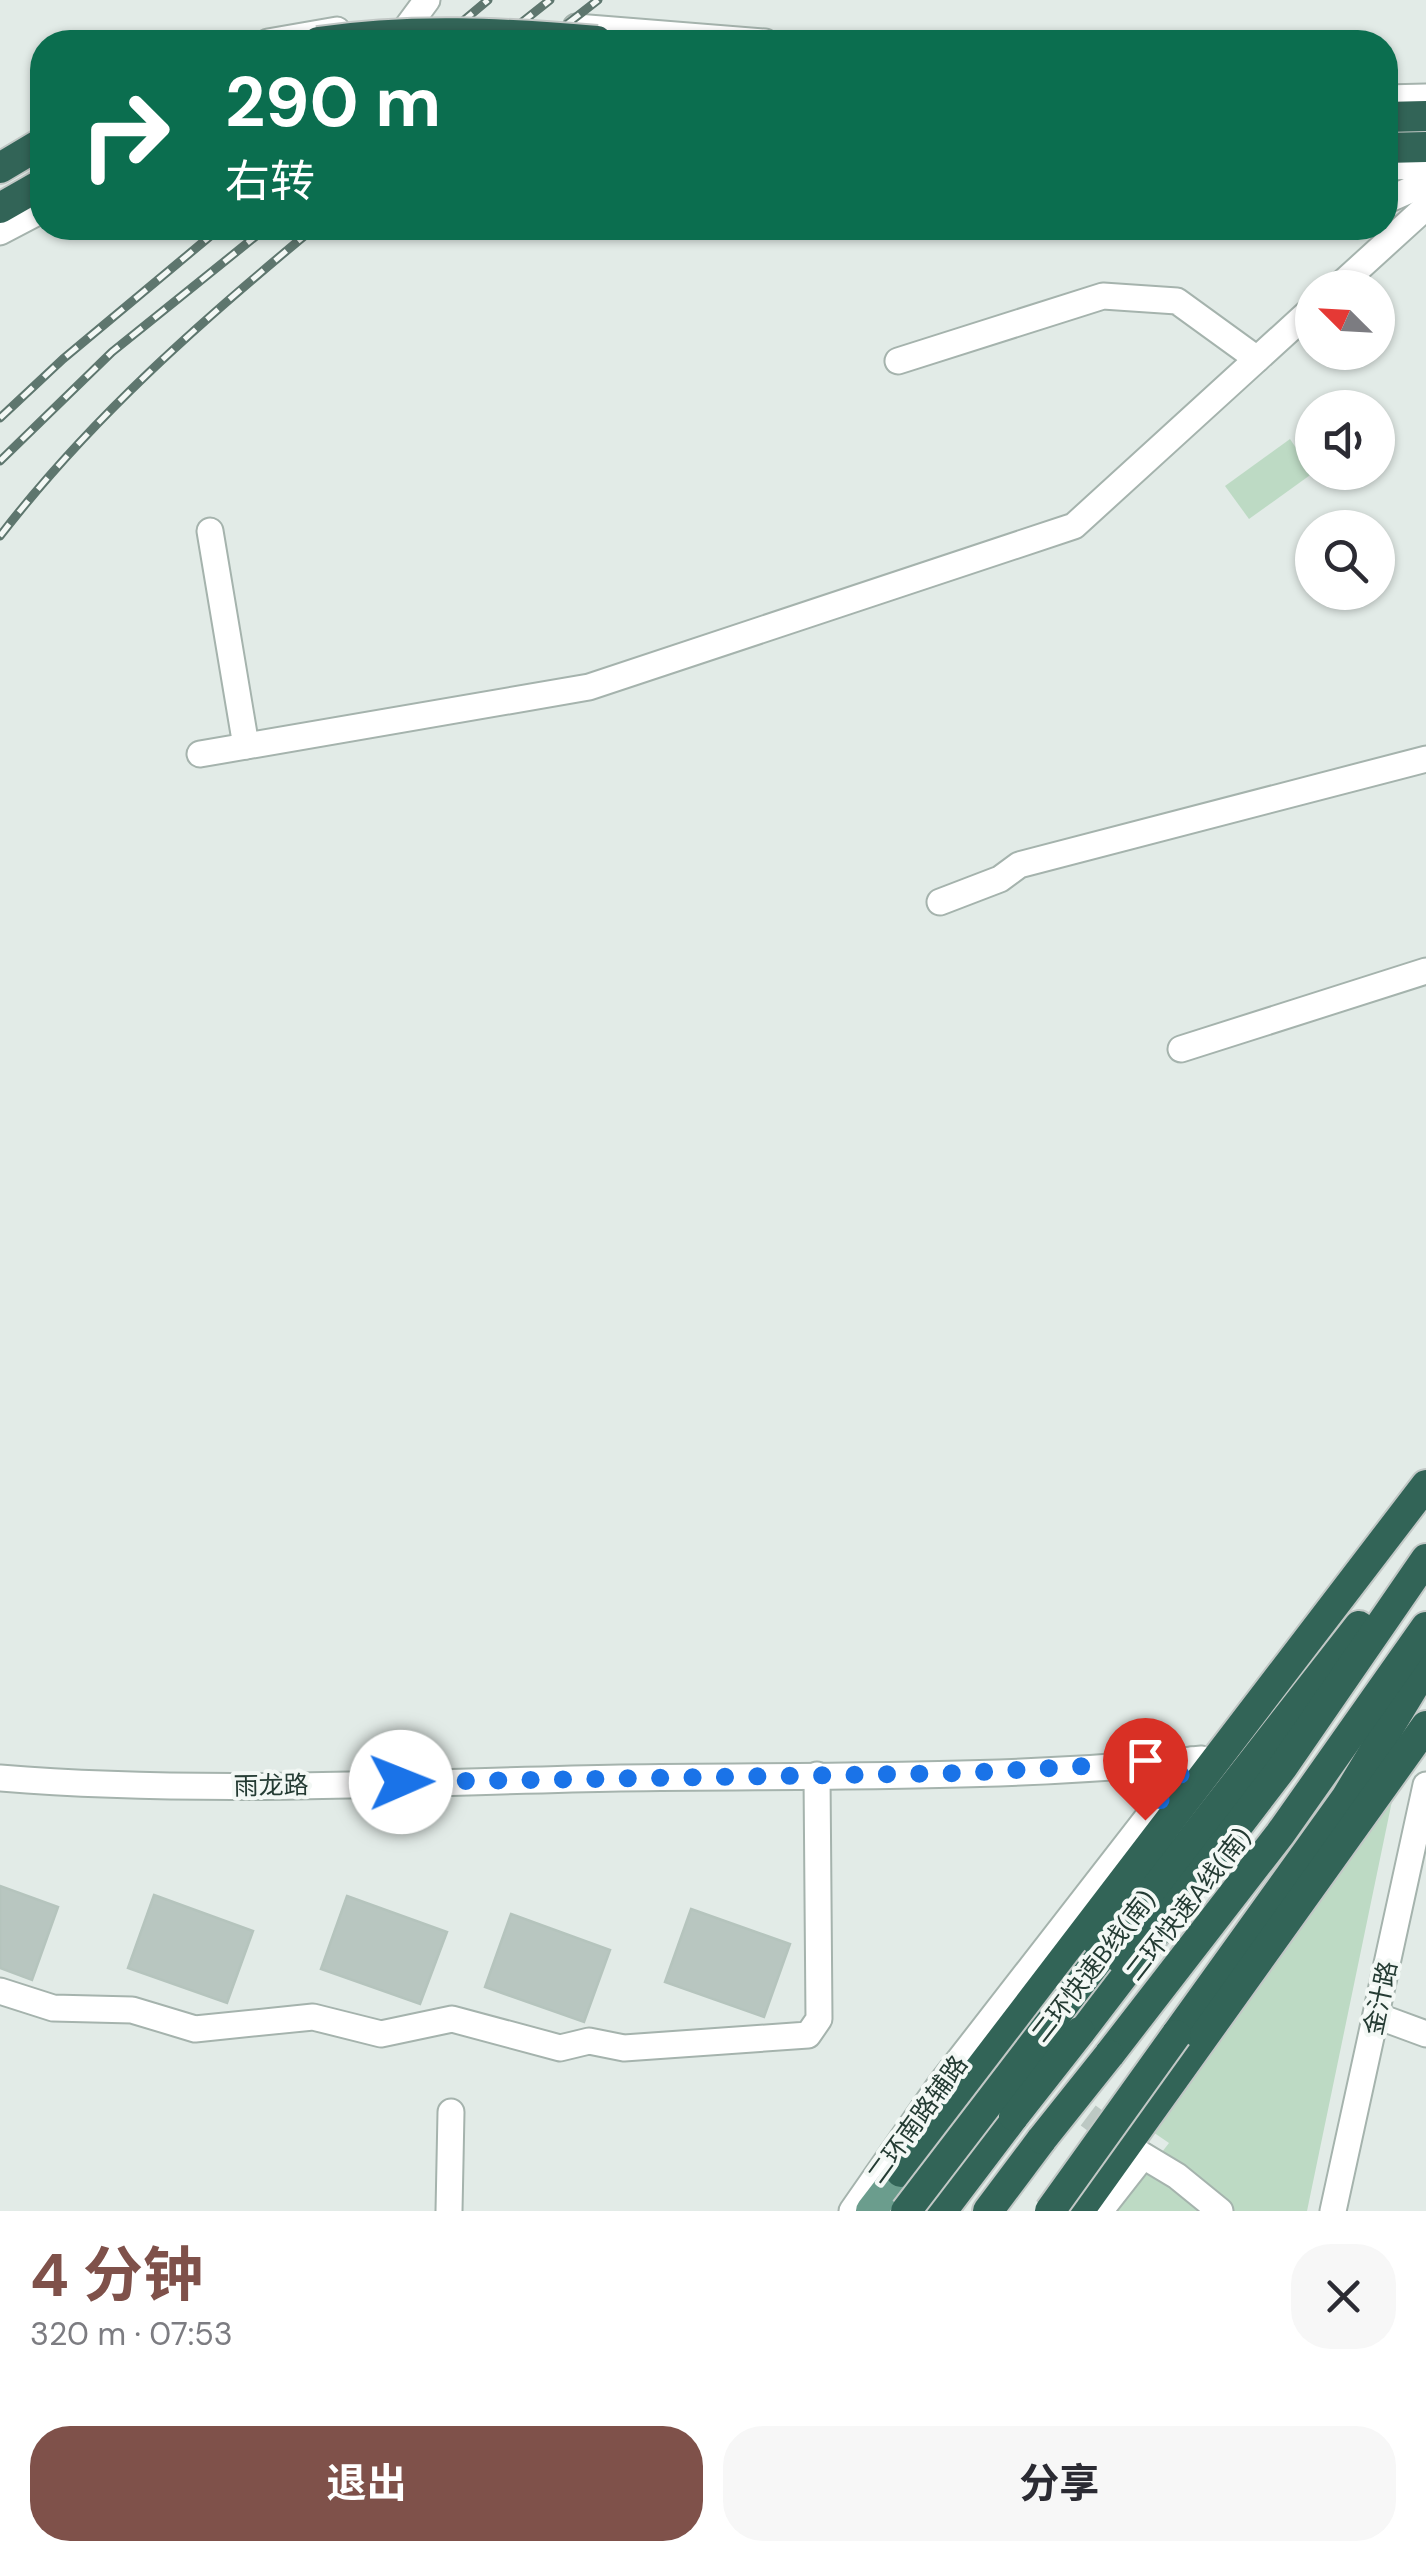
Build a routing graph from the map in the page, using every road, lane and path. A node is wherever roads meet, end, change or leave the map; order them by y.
1 (421, 11) edge
2 (327, 30) edge
3 (614, 30) edge
4 (1426, 97) edge
5 (1398, 98) edge
6 (1426, 116) edge
7 (1398, 117) edge
8 (30, 135) edge
9 (1426, 147) edge
10 (1398, 148) edge
11 (30, 150) edge
12 (0, 153) edge
13 (1398, 166) edge
14 (1426, 166) edge
15 (0, 168) edge
16 (1426, 183) edge
17 (30, 191) edge
18 (1398, 195) edge
19 (1426, 207) edge
20 (0, 208) edge
21 (30, 216) edge
22 (0, 232) edge
23 (1398, 232) edge
24 (1390, 240) edge
25 (1357, 270) edge
26 (1295, 325) edge
27 (1258, 359) junction
28 (898, 360) dead end
29 (210, 531) dead end
30 (246, 746) junction
31 (200, 754) dead end
32 (1426, 759) edge
33 (940, 902) dead end
34 (1426, 971) edge
35 (1180, 1050) dead end
36 (1426, 1485) edge
37 (1426, 1541) edge
38 (1426, 1559) edge
39 (1426, 1627) edge
40 (1426, 1666) edge
41 (1426, 1726) edge
42 (1197, 1759) joint
43 (817, 1775) junction
44 (0, 1778) edge
45 (1426, 1785) edge
46 (0, 1992) edge
47 (1388, 2020) dead end
48 (1426, 2034) edge
49 (1185, 2042) junction
50 (451, 2112) dead end
51 (901, 2172) joint
52 (449, 2211) edge
53 (852, 2211) edge
54 (871, 2211) edge
55 (906, 2211) edge
56 (942, 2211) edge
57 (988, 2211) edge
58 (1049, 2211) edge
59 (1080, 2211) edge
60 (1100, 2211) edge
61 (1220, 2211) edge
62 (1333, 2211) edge

1 - 2 street
1 - 3 street
4 - 5 street
6 - 7 highway
8 - 12 street
9 - 10 highway
11 - 15 highway
13 - 14 street
16 - 18 street
17 - 20 highway
19 - 23 street
21 - 22 street
24 - 25 street
26 - 27 street
27 - 28 street
27 - 30 street
29 - 30 street
30 - 31 street
32 - 33 street
34 - 35 street
36 - 51 highway
37 - 55 highway, bridge
38 - 56 highway, 二环快速B线(南), bridge
39 - 57 highway, 二环快速A线(南), bridge
40 - 49 highway
41 - 49 highway
42 - 43 street, 雨龙路
42 - 53 street, 二环南路辅路
43 - 44 street, 雨龙路
43 - 46 street
45 - 62 street, 金汁路
47 - 48 street
49 - 58 highway, bridge
49 - 59 highway
50 - 52 street
51 - 54 main road
60 - 61 street

